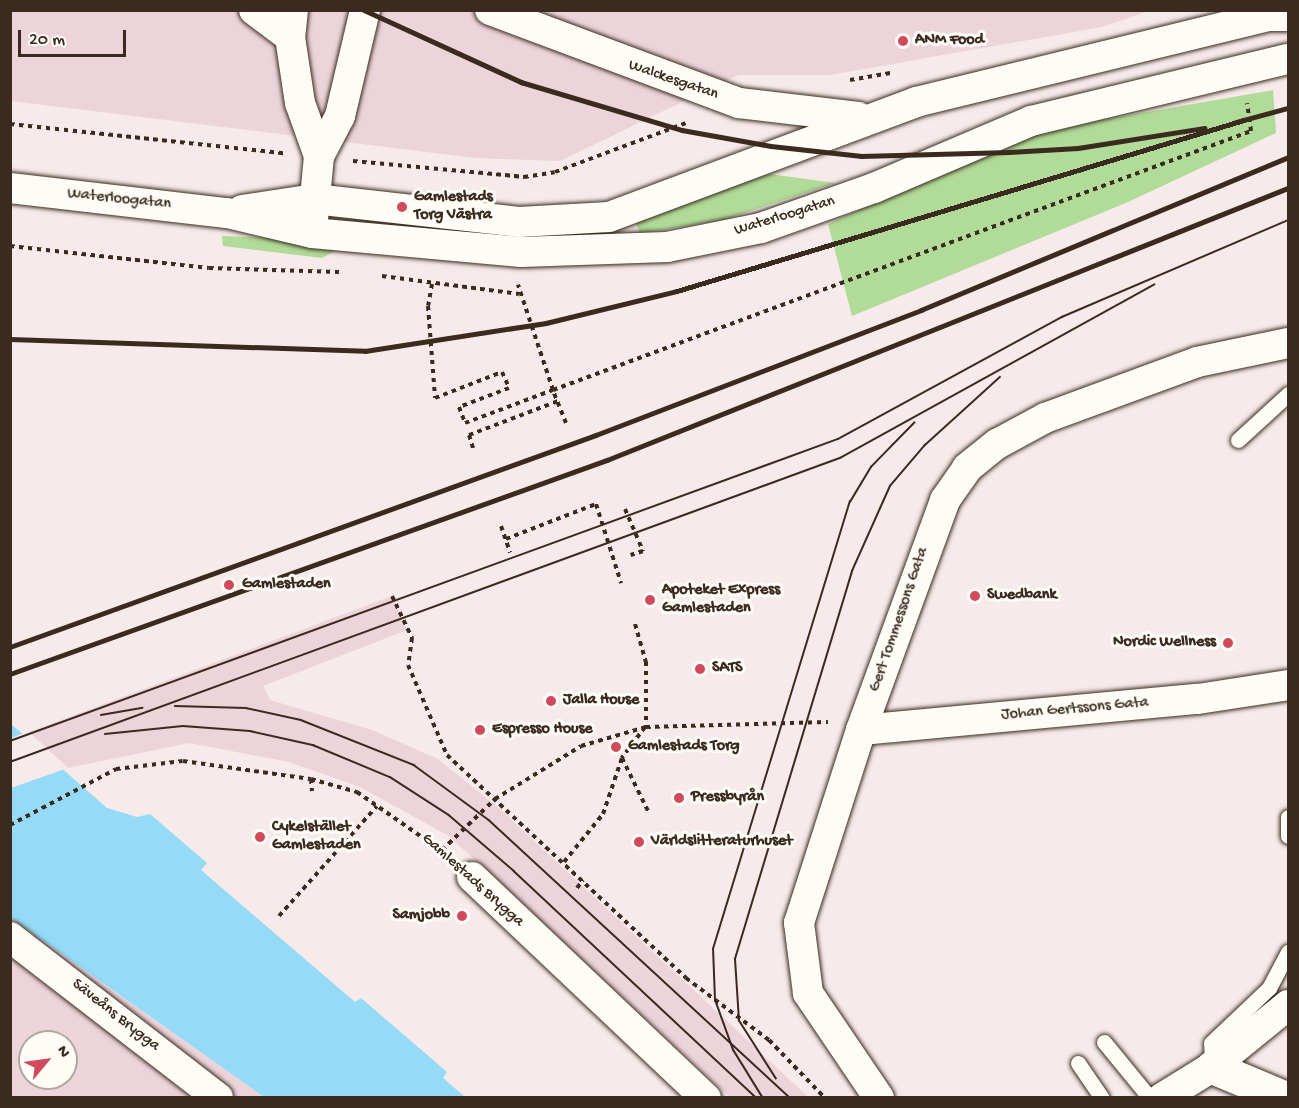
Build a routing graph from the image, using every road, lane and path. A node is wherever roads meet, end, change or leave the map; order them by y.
1 (254, 10) edge
2 (364, 10) edge
3 (490, 10) edge
4 (1279, 16) edge
5 (291, 24) edge
6 (1288, 59) edge
7 (1243, 72) junction
8 (893, 73) dead end
9 (847, 81) dead end
10 (739, 103) junction
11 (864, 118) junction
12 (10, 124) edge
13 (319, 156) junction
14 (10, 188) edge
15 (314, 199) junction
16 (227, 213) junction
17 (312, 233) junction
18 (10, 246) edge
19 (348, 272) dead end
20 (370, 274) dead end
21 (516, 274) dead end
22 (432, 284) junction
23 (519, 294) junction
24 (1288, 343) edge
25 (553, 390) junction
26 (1288, 394) edge
27 (558, 400) junction
28 (566, 423) dead end
29 (1238, 440) dead end
30 (473, 448) dead end
31 (624, 509) dead end
32 (501, 526) dead end
33 (506, 539) junction
34 (510, 552) dead end
35 (631, 555) dead end
36 (621, 583) dead end
37 (392, 596) dead end
38 (635, 624) dead end
39 (1288, 685) edge
40 (646, 727) junction
41 (861, 730) junction
42 (621, 758) junction
43 (311, 779) junction
44 (312, 791) dead end
45 (495, 799) junction
46 (377, 806) junction
47 (648, 811) dead end
48 (1288, 817) edge
49 (10, 825) edge
50 (1288, 836) edge
51 (442, 850) junction
52 (564, 862) junction
53 (472, 877) joint
54 (583, 880) junction
55 (577, 888) dead end
56 (279, 916) dead end
57 (10, 937) edge
58 (1288, 952) edge
59 (1288, 1005) edge
60 (1104, 1042) dead end
61 (1078, 1063) dead end
62 (1212, 1067) junction
63 (218, 1098) edge
64 (706, 1098) edge
65 (825, 1098) edge
66 (879, 1098) edge
67 (1102, 1098) edge
68 (1150, 1098) edge
69 (1162, 1098) edge
70 (1286, 1098) edge

1 - 5 street
2 - 13 street
3 - 10 street, Walckesgatan
4 - 11 street, Waterloogatan
5 - 13 street
6 - 7 street, Waterloogatan
7 - 17 street, Waterloogatan
7 - 25 path
8 - 9 path
10 - 11 street, Walckesgatan
10 - 13 path
11 - 15 street, Waterloogatan
12 - 13 path
13 - 15 street
14 - 16 street, Waterloogatan
15 - 16 street, Waterloogatan
15 - 17 street
16 - 17 street, Waterloogatan
18 - 19 path
20 - 22 path
21 - 23 path
22 - 23 path
22 - 25 path
23 - 25 path
24 - 41 street, Gert Tommessons Gata
25 - 27 path
26 - 29 lane
27 - 28 path
27 - 30 path
31 - 35 path
32 - 33 path
33 - 34 path
33 - 36 path
37 - 45 path
38 - 40 path
39 - 41 street, Johan Gertssons Gata
40 - 41 path
40 - 42 path
40 - 45 path
41 - 66 street, Gert Tommessons Gata
42 - 47 path
42 - 52 path
43 - 44 path
43 - 46 path, Gamlestads Brygga
43 - 49 path, Gamlestads Brygga
45 - 51 path
45 - 52 path
46 - 51 path, Gamlestads Brygga
46 - 56 path
48 - 50 lane
51 - 53 path, Gamlestads Brygga
52 - 54 path
53 - 64 street, Gamlestads Brygga
54 - 55 path
54 - 65 path
57 - 63 street, Säveåns Brygga
58 - 62 lane
59 - 62 street
60 - 68 lane
61 - 67 lane
62 - 69 street
62 - 70 main road

